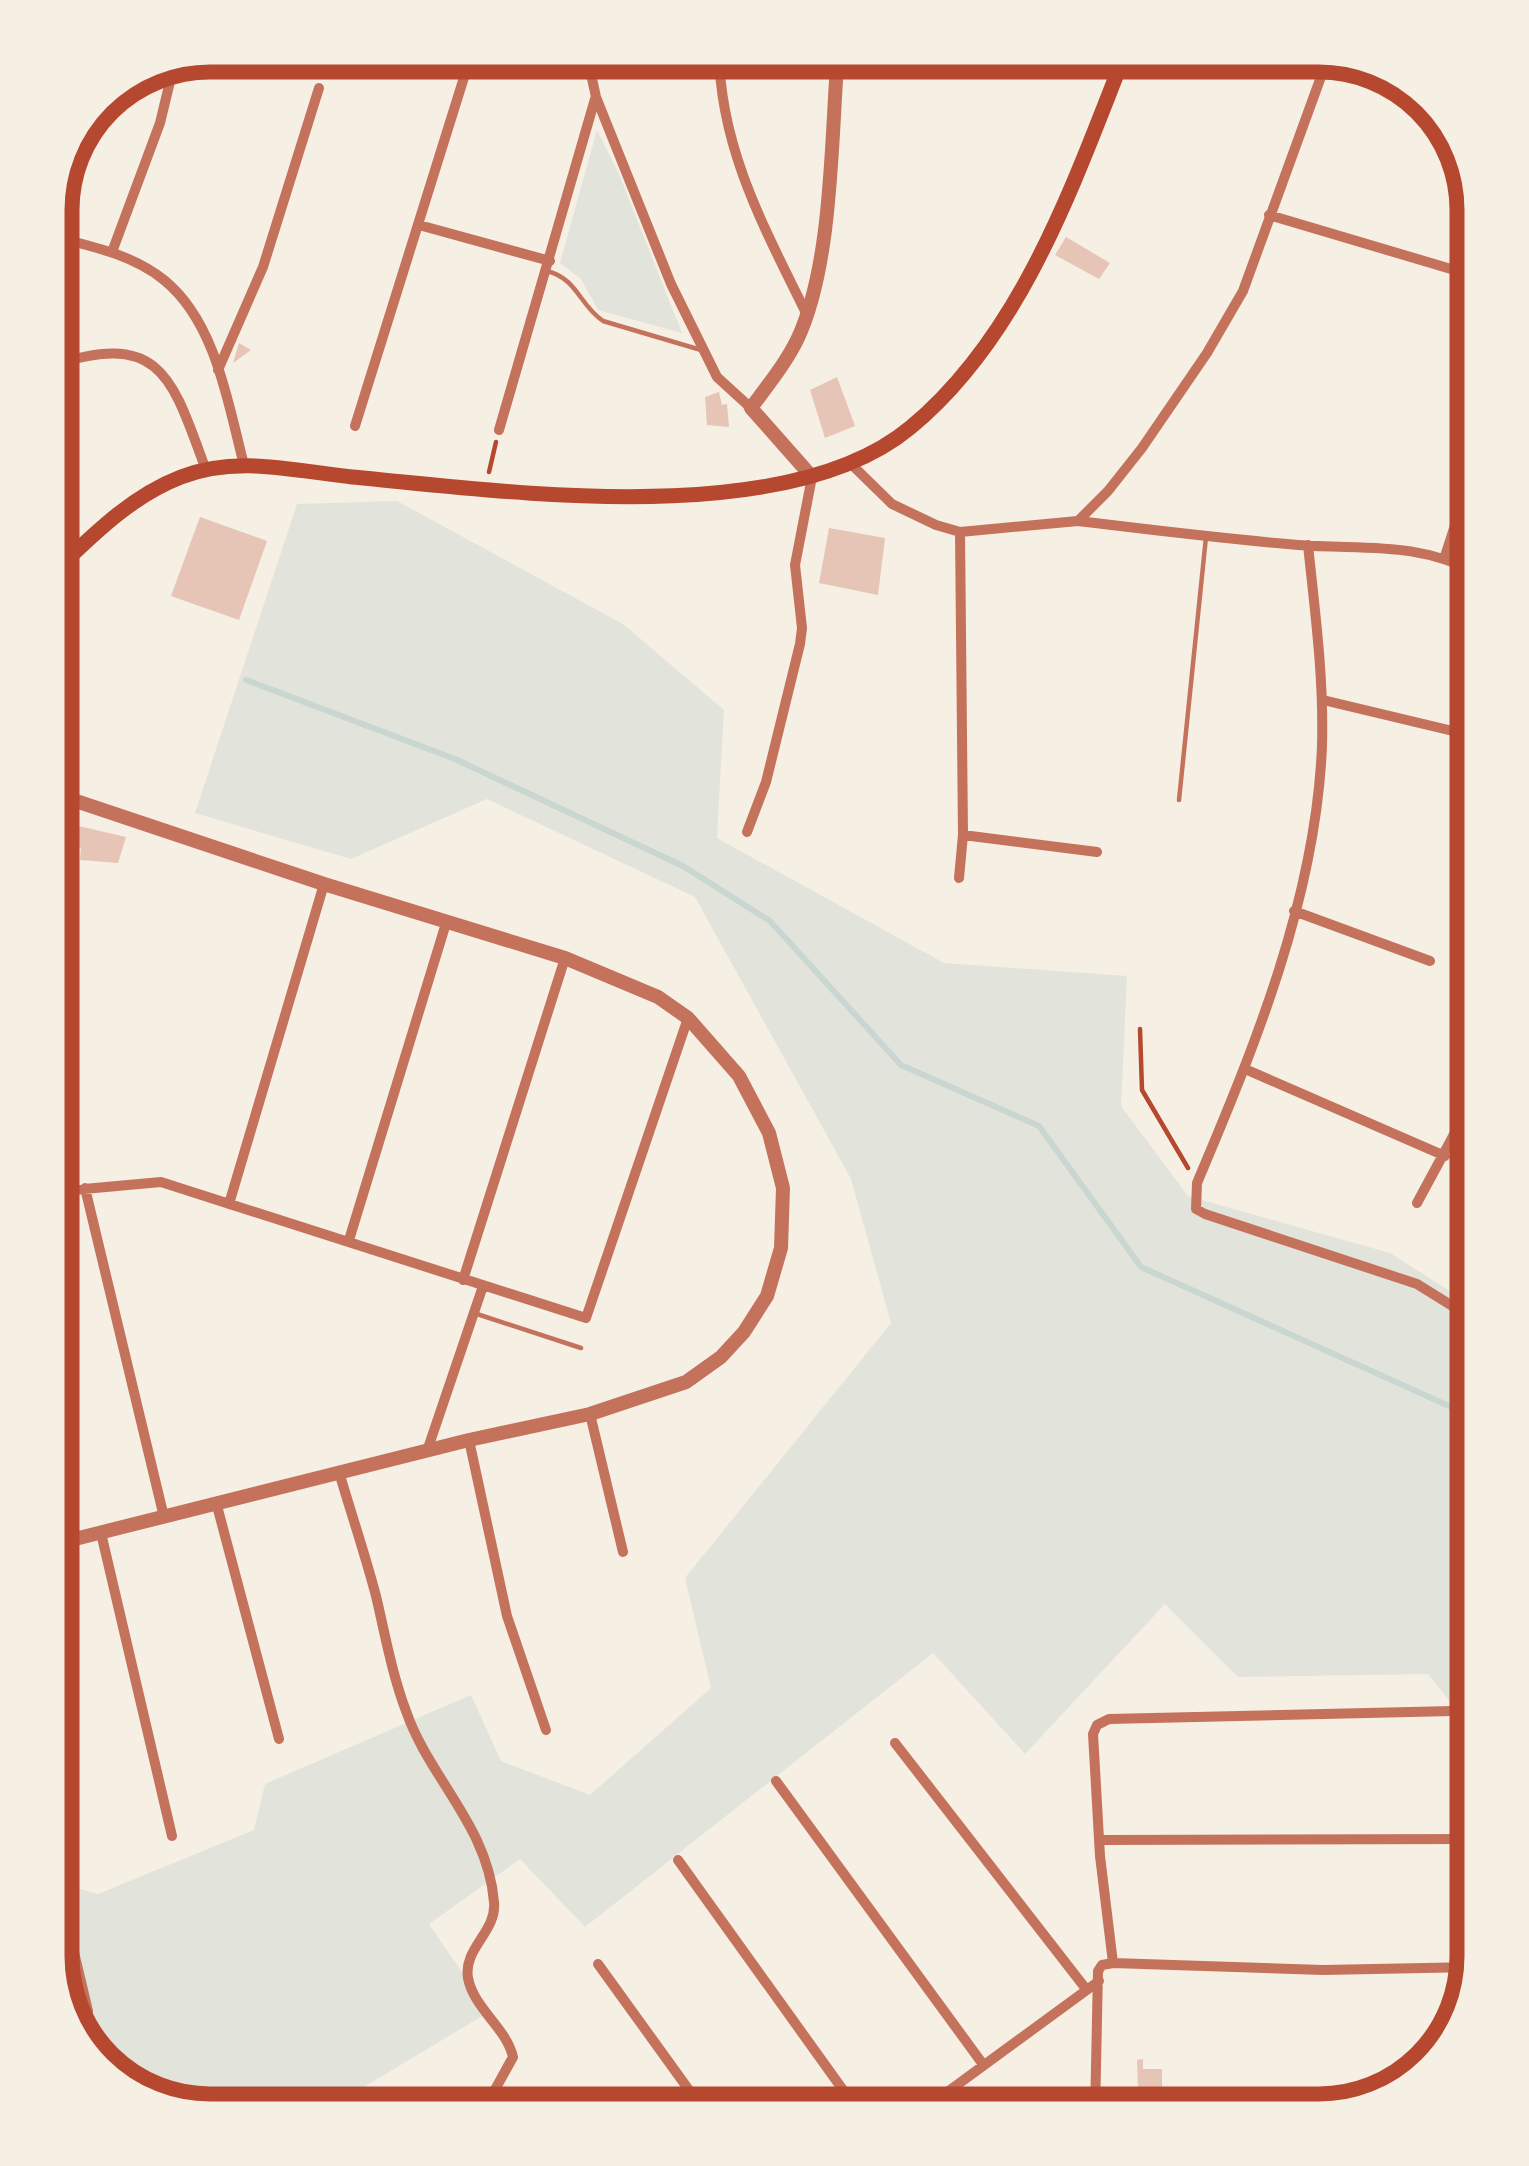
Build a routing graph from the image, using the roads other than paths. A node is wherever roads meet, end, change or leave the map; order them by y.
1 (466, 72) edge
2 (591, 72) edge
3 (720, 72) edge
4 (836, 72) edge
5 (1118, 72) edge
6 (1323, 72) edge
7 (171, 78) edge
8 (319, 88) dead end
9 (596, 97) junction
10 (1270, 215) junction
11 (419, 225) junction
12 (72, 242) edge
13 (112, 252) junction
14 (549, 266) junction
15 (1457, 271) edge
16 (808, 315) junction
17 (702, 350) junction
18 (72, 360) edge
19 (218, 370) junction
20 (752, 408) junction
21 (355, 426) dead end
22 (499, 430) road end
23 (850, 463) junction
24 (244, 465) junction
25 (206, 470) junction
26 (812, 477) junction
27 (1457, 519) edge
28 (1078, 521) junction
29 (960, 532) junction
30 (1206, 537) junction
31 (1308, 545) junction
32 (1445, 556) junction
33 (72, 557) edge
34 (1457, 562) edge
35 (1323, 700) junction
36 (1457, 731) edge
37 (1179, 800) dead end
38 (72, 801) edge
39 (746, 832) dead end
40 (963, 835) junction
41 (1097, 852) dead end
42 (959, 878) dead end
43 (324, 884) junction
44 (1294, 911) junction
45 (447, 920) junction
46 (566, 958) junction
47 (1430, 961) dead end
48 (688, 1018) junction
49 (1245, 1069) junction
50 (1457, 1131) edge
51 (1444, 1156) junction
52 (85, 1188) junction
53 (72, 1190) edge
54 (230, 1204) junction
55 (1417, 1204) dead end
56 (349, 1240) junction
57 (463, 1280) junction
58 (483, 1286) junction
59 (1457, 1309) edge
60 (474, 1313) junction
61 (580, 1348) dead end
62 (590, 1414) junction
63 (469, 1440) junction
64 (427, 1451) junction
65 (339, 1472) junction
66 (217, 1502) junction
67 (164, 1517) junction
68 (100, 1533) junction
69 (72, 1540) edge
70 (623, 1552) dead end
71 (1454, 1711) dead end
72 (546, 1730) dead end
73 (279, 1739) dead end
74 (895, 1743) dead end
75 (776, 1781) dead end
76 (172, 1836) dead end
77 (1457, 1839) edge
78 (1099, 1840) junction
79 (678, 1860) dead end
80 (72, 1944) edge
81 (1113, 1963) junction
82 (598, 1964) dead end
83 (1456, 1967) edge
84 (1098, 1976) junction
85 (1086, 1989) junction
86 (88, 2011) dead end
87 (982, 2063) junction
88 (493, 2094) edge
89 (692, 2094) edge
90 (846, 2094) edge
91 (943, 2094) edge
92 (1096, 2094) joint
93 (1215, 2094) edge

1 - 11 street
2 - 9 street
3 - 16 street
4 - 16 street
5 - 23 main road
6 - 10 street
7 - 13 street
8 - 19 street
9 - 14 street
9 - 17 street
10 - 15 street
10 - 28 street
11 - 14 street
11 - 21 street
12 - 13 street
13 - 19 street
14 - 17 lane
14 - 22 street
16 - 20 street
17 - 20 street
18 - 25 street
19 - 24 street
20 - 26 street
23 - 26 main road
23 - 29 street
24 - 25 main road
24 - 26 main road
25 - 33 main road
26 - 39 street
27 - 32 street
28 - 29 street
28 - 30 street
29 - 40 street
30 - 31 street
30 - 37 lane
31 - 32 street
31 - 35 street
32 - 34 street
35 - 36 street
35 - 44 street
38 - 43 street
40 - 41 street
40 - 42 street
43 - 45 street
43 - 54 street
44 - 47 street
44 - 49 street
45 - 46 street
45 - 56 street
46 - 48 street
46 - 57 street
48 - 58 street
48 - 62 street
49 - 51 street
49 - 59 street
50 - 51 street
51 - 55 street
52 - 53 street
52 - 54 street
52 - 67 street
54 - 56 street
56 - 57 street
57 - 58 street
58 - 60 street
60 - 61 lane
60 - 64 street
62 - 63 street
62 - 70 street
63 - 64 street
63 - 72 street
64 - 65 street
65 - 66 street
65 - 88 street
66 - 67 street
66 - 73 street
67 - 68 street
68 - 69 street
68 - 76 street
71 - 78 street
74 - 85 street
75 - 87 street
77 - 78 street
78 - 81 street
79 - 90 street
80 - 86 street
81 - 83 street
81 - 84 street
82 - 89 street
84 - 85 street
84 - 92 street
85 - 87 street
87 - 91 street
92 - 93 street

